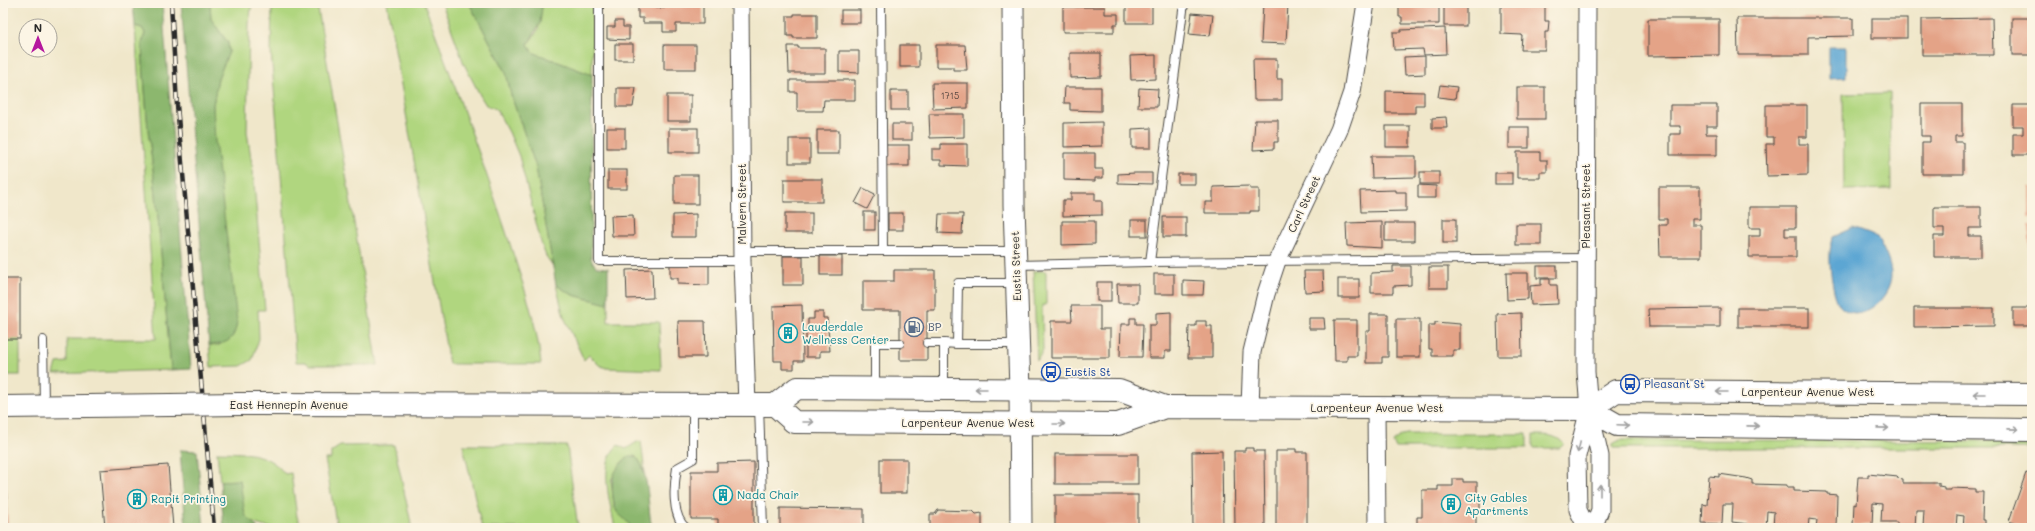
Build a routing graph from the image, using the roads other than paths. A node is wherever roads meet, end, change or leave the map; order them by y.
1 (600, 3) edge
2 (740, 3) edge
3 (881, 3) edge
4 (1013, 3) edge
5 (1184, 3) edge
6 (1366, 3) edge
7 (1587, 3) edge
8 (883, 250) junction
9 (742, 256) junction
10 (1586, 258) junction
11 (1278, 261) junction
12 (1150, 262) junction
13 (1017, 266) junction
14 (43, 340) dead end
15 (900, 343) dead end
16 (927, 343) dead end
17 (944, 343) junction
18 (957, 344) junction
19 (1019, 344) junction
20 (875, 388) junction
21 (944, 389) junction
22 (1020, 389) junction
23 (2032, 394) edge
24 (693, 405) junction
25 (761, 405) junction
26 (44, 406) junction
27 (3, 407) edge
28 (1165, 407) junction
29 (1250, 407) junction
30 (1376, 408) junction
31 (1588, 409) junction
32 (1020, 424) junction
33 (2032, 430) edge
34 (686, 528) edge
35 (763, 528) edge
36 (1021, 528) edge
37 (1377, 528) edge
38 (1587, 528) edge
39 (1593, 528) edge

1 - 9 lane
2 - 9 street, Malvern Street
3 - 8 lane
4 - 13 street, Eustis Street
5 - 12 lane
6 - 11 street, Carl Street
7 - 10 street, Pleasant Street
8 - 9 lane
8 - 13 lane
9 - 25 street, Malvern Street
10 - 11 lane
10 - 31 street, Pleasant Street
11 - 12 lane
11 - 29 street, Carl Street
12 - 13 lane
13 - 18 lane
13 - 19 street, Eustis Street
14 - 26 lane
15 - 20 lane
16 - 17 lane
17 - 18 lane
17 - 21 lane
18 - 19 lane
19 - 22 street, Eustis Street
20 - 21 main road, Larpenteur Avenue West
20 - 25 main road, Larpenteur Avenue West
22 -> 21 main road, Larpenteur Avenue West
22 - 28 main road, Larpenteur Avenue West
22 - 32 street, Eustis Street
23 -> 31 main road, Larpenteur Avenue West
24 - 25 main road
24 - 26 main road, East Hennepin Avenue, bridge
24 - 34 lane
25 -> 32 main road, Larpenteur Avenue West
25 - 35 lane
26 - 27 main road, East Hennepin Avenue
28 - 29 main road, Larpenteur Avenue West
32 -> 28 main road, Larpenteur Avenue West
29 - 30 main road, Larpenteur Avenue West
30 - 31 main road, Larpenteur Avenue West
30 - 37 street
31 -> 33 main road, Larpenteur Avenue West
31 -> 38 street, Pleasant Street
39 -> 31 street, Pleasant Street
32 - 36 street, Eustis Street

